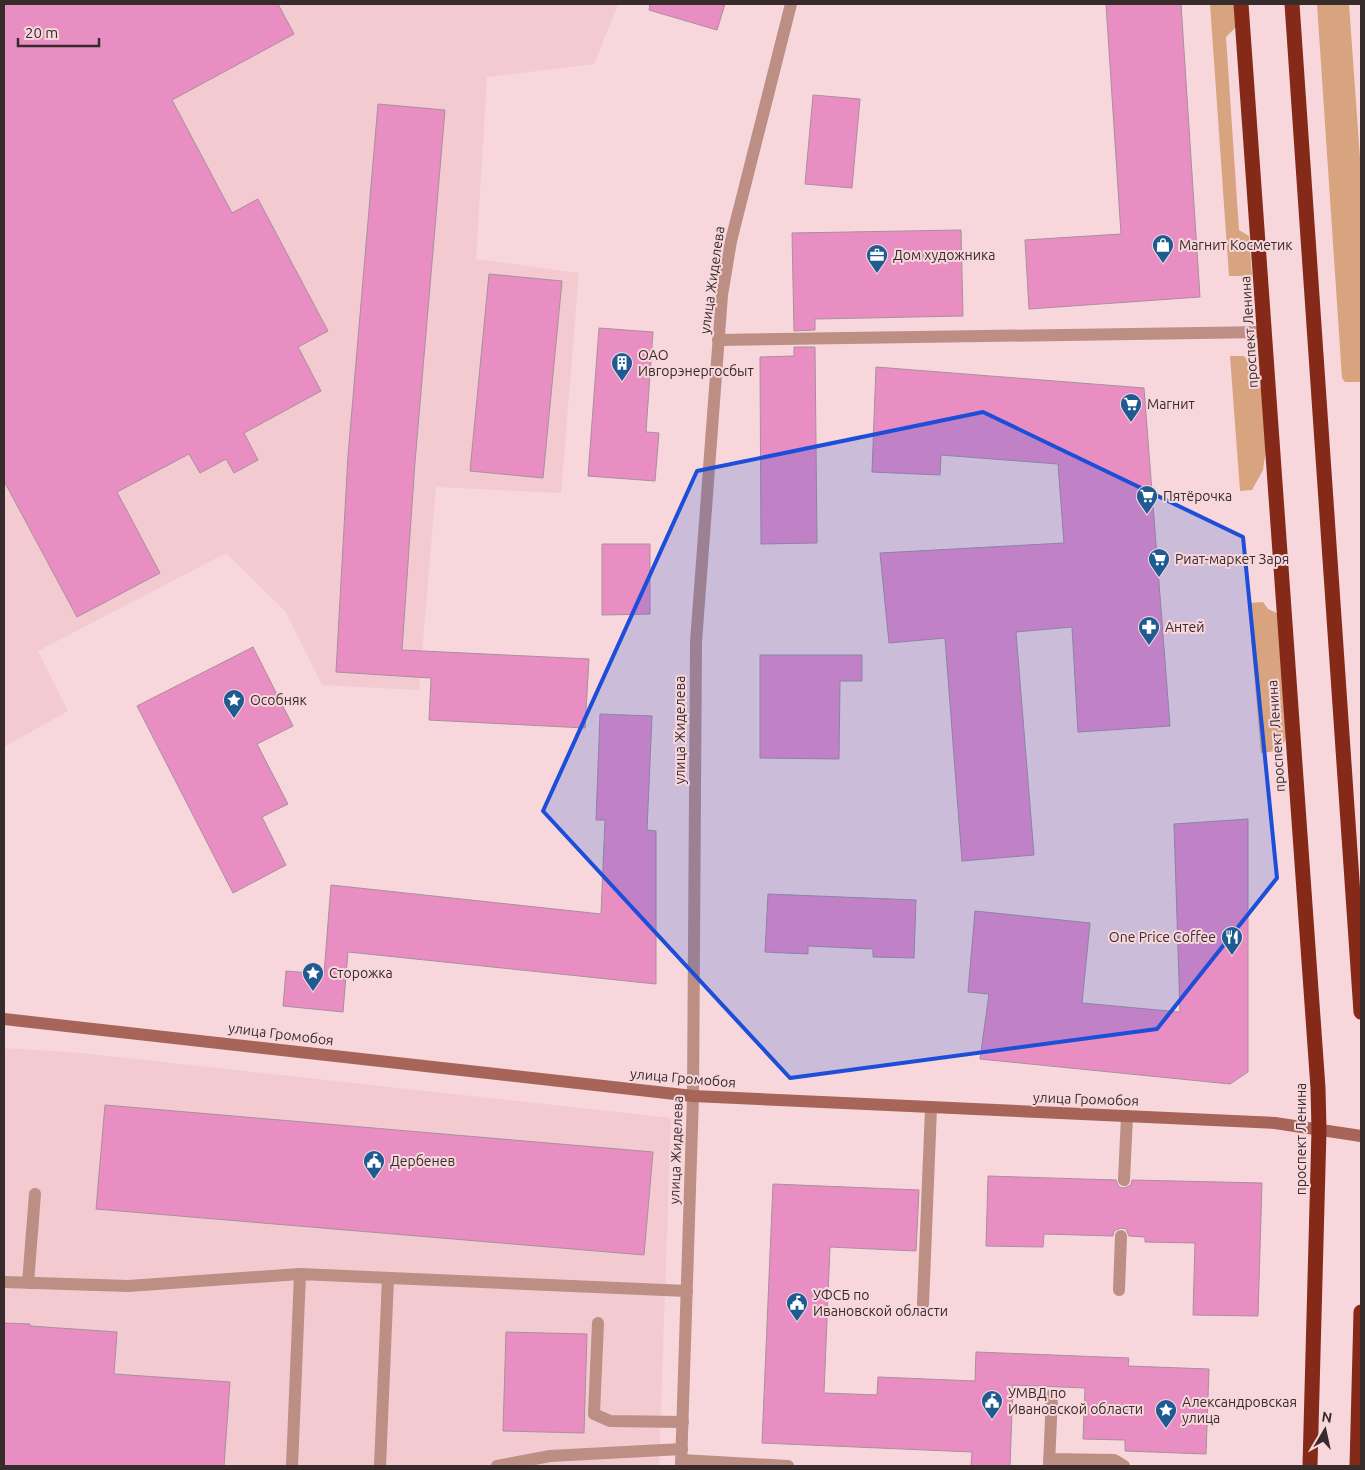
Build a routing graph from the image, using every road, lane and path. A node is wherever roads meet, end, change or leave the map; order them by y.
1 (791, 4) edge
2 (1242, 4) edge
3 (1292, 4) edge
4 (1265, 332) junction
5 (718, 340) junction
6 (1361, 1012) edge
7 (4, 1019) edge
8 (693, 1096) junction
9 (931, 1108) junction
10 (1127, 1116) junction
11 (1319, 1130) junction
12 (1361, 1136) edge
13 (1124, 1180) dead end
14 (35, 1194) dead end
15 (1121, 1236) dead end
16 (300, 1274) junction
17 (388, 1278) junction
18 (4, 1282) edge
19 (28, 1283) junction
20 (1119, 1290) dead end
21 (687, 1291) junction
22 (923, 1304) dead end
23 (1361, 1312) edge
24 (598, 1323) dead end
25 (1052, 1396) dead end
26 (683, 1422) junction
27 (682, 1459) edge
28 (550, 1461) edge
29 (1049, 1463) edge
30 (292, 1466) edge
31 (380, 1466) edge
32 (497, 1466) edge
33 (539, 1466) edge
34 (788, 1466) edge
35 (1124, 1466) edge
36 (1310, 1466) edge
37 (1356, 1466) edge

1 - 5 street, улица Жиделева
2 - 4 highway, проспект Ленина
3 - 6 highway
4 - 5 street
4 - 11 highway, проспект Ленина
5 - 8 street, улица Жиделева
7 - 8 main road, улица Громобоя
8 - 9 main road, улица Громобоя
8 - 21 street, улица Жиделева
9 - 10 main road, улица Громобоя
9 - 22 street
10 - 11 main road, улица Громобоя
10 - 13 street
11 - 12 main road, улица Громобоя
11 - 36 highway, проспект Ленина
14 - 19 street
15 - 20 street
16 - 17 street
16 - 19 street
16 - 30 street
17 - 21 street
17 - 31 street
18 - 19 street
21 - 26 street, улица Жиделева
23 - 37 highway
24 - 26 street
25 - 29 street
26 - 27 street, улица Жиделева
27 - 28 street
27 - 34 street
28 - 32 street
28 - 33 street
29 - 35 street

